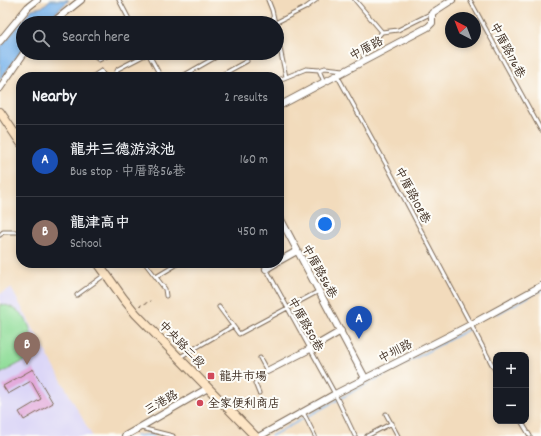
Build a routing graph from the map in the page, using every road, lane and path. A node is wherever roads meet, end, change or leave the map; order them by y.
1 (37, 0) edge
2 (81, 0) edge
3 (118, 0) edge
4 (268, 0) edge
5 (316, 0) edge
6 (355, 0) edge
7 (452, 0) edge
8 (470, 0) edge
9 (432, 13) junction
10 (21, 16) edge
11 (64, 16) edge
12 (127, 16) edge
13 (273, 16) edge
14 (284, 18) edge
15 (16, 22) edge
16 (382, 32) junction
17 (0, 42) edge
18 (19, 60) edge
19 (136, 60) edge
20 (152, 60) edge
21 (211, 60) edge
22 (282, 60) edge
23 (247, 61) dead end
24 (365, 61) junction
25 (319, 70) junction
26 (348, 70) junction
27 (116, 72) edge
28 (158, 72) edge
29 (190, 72) edge
30 (227, 72) edge
31 (337, 75) junction
32 (286, 77) joint
33 (324, 82) junction
34 (0, 88) edge
35 (284, 103) edge
36 (0, 112) edge
37 (16, 129) edge
38 (541, 130) edge
39 (284, 226) edge
40 (16, 232) edge
41 (0, 235) edge
42 (297, 251) junction
43 (284, 259) edge
44 (102, 268) edge
45 (149, 268) edge
46 (171, 268) edge
47 (265, 268) edge
48 (106, 274) junction
49 (156, 277) junction
50 (541, 286) edge
51 (319, 291) junction
52 (77, 295) dead end
53 (166, 296) dead end
54 (151, 301) dead end
55 (219, 307) dead end
56 (287, 308) junction
57 (132, 309) junction
58 (472, 324) junction
59 (233, 326) junction
60 (341, 331) junction
61 (310, 349) junction
62 (178, 358) junction
63 (260, 358) dead end
64 (493, 366) edge
65 (267, 371) junction
66 (365, 378) junction
67 (208, 388) junction
68 (259, 393) dead end
69 (334, 394) junction
70 (303, 412) junction
71 (386, 414) dead end
72 (392, 424) junction
73 (523, 424) edge
74 (139, 427) junction
75 (125, 436) edge
76 (173, 436) edge
77 (255, 436) edge
78 (260, 436) edge
79 (315, 436) edge
80 (355, 436) edge
81 (367, 436) edge
82 (398, 436) edge
83 (530, 436) edge

1 - 10 street
2 - 11 street
3 - 12 lane
4 - 13 lane
5 - 14 lane
6 - 16 lane
7 - 9 street
8 - 38 lane, 中厝路176巷
9 - 16 lane
9 - 24 street, 中厝路
15 - 17 street
16 - 24 lane
18 - 34 street
19 - 27 lane
20 - 28 lane
21 - 29 lane
22 - 32 lane
23 - 30 lane
24 - 26 street, 中厝路
25 - 26 lane
25 - 32 lane
25 - 33 lane
26 - 31 street, 中厝路
31 - 33 street, 中厝路
31 - 58 lane, 中厝路108巷
33 - 35 street, 中厝路
36 - 37 street
39 - 42 street, 中厝路56巷
40 - 41 lane
42 - 43 street
42 - 51 street, 中厝路56巷
44 - 48 street, 中央路二段
45 - 49 lane
46 - 49 lane
47 - 56 lane, 中厝路50巷
48 - 52 lane
48 - 57 street, 中央路二段
49 - 53 lane
50 - 58 street, 中圳路
51 - 56 lane
51 - 60 street, 中厝路56巷
54 - 57 path
55 - 59 lane
56 - 59 lane
56 - 61 lane, 中厝路50巷
57 - 62 street, 中央路二段
58 - 64 lane, 中厝路108巷
58 - 66 street, 中圳路
59 - 62 lane
60 - 61 street
60 - 66 street, 中厝路56巷
61 - 65 street
61 - 69 lane, 中厝路50巷
62 - 67 street, 中央路二段
63 - 65 lane
65 - 68 lane
66 - 69 street, 中圳路
67 - 74 street, 三港路
67 - 77 street, 中央路二段
69 - 70 street, 中圳路
69 - 80 lane, 中厝路50巷
70 - 78 street, 中圳路
70 - 79 lane
71 - 72 lane
72 - 81 lane
72 - 82 lane
73 - 83 lane
74 - 75 street, 三港路
74 - 76 lane

